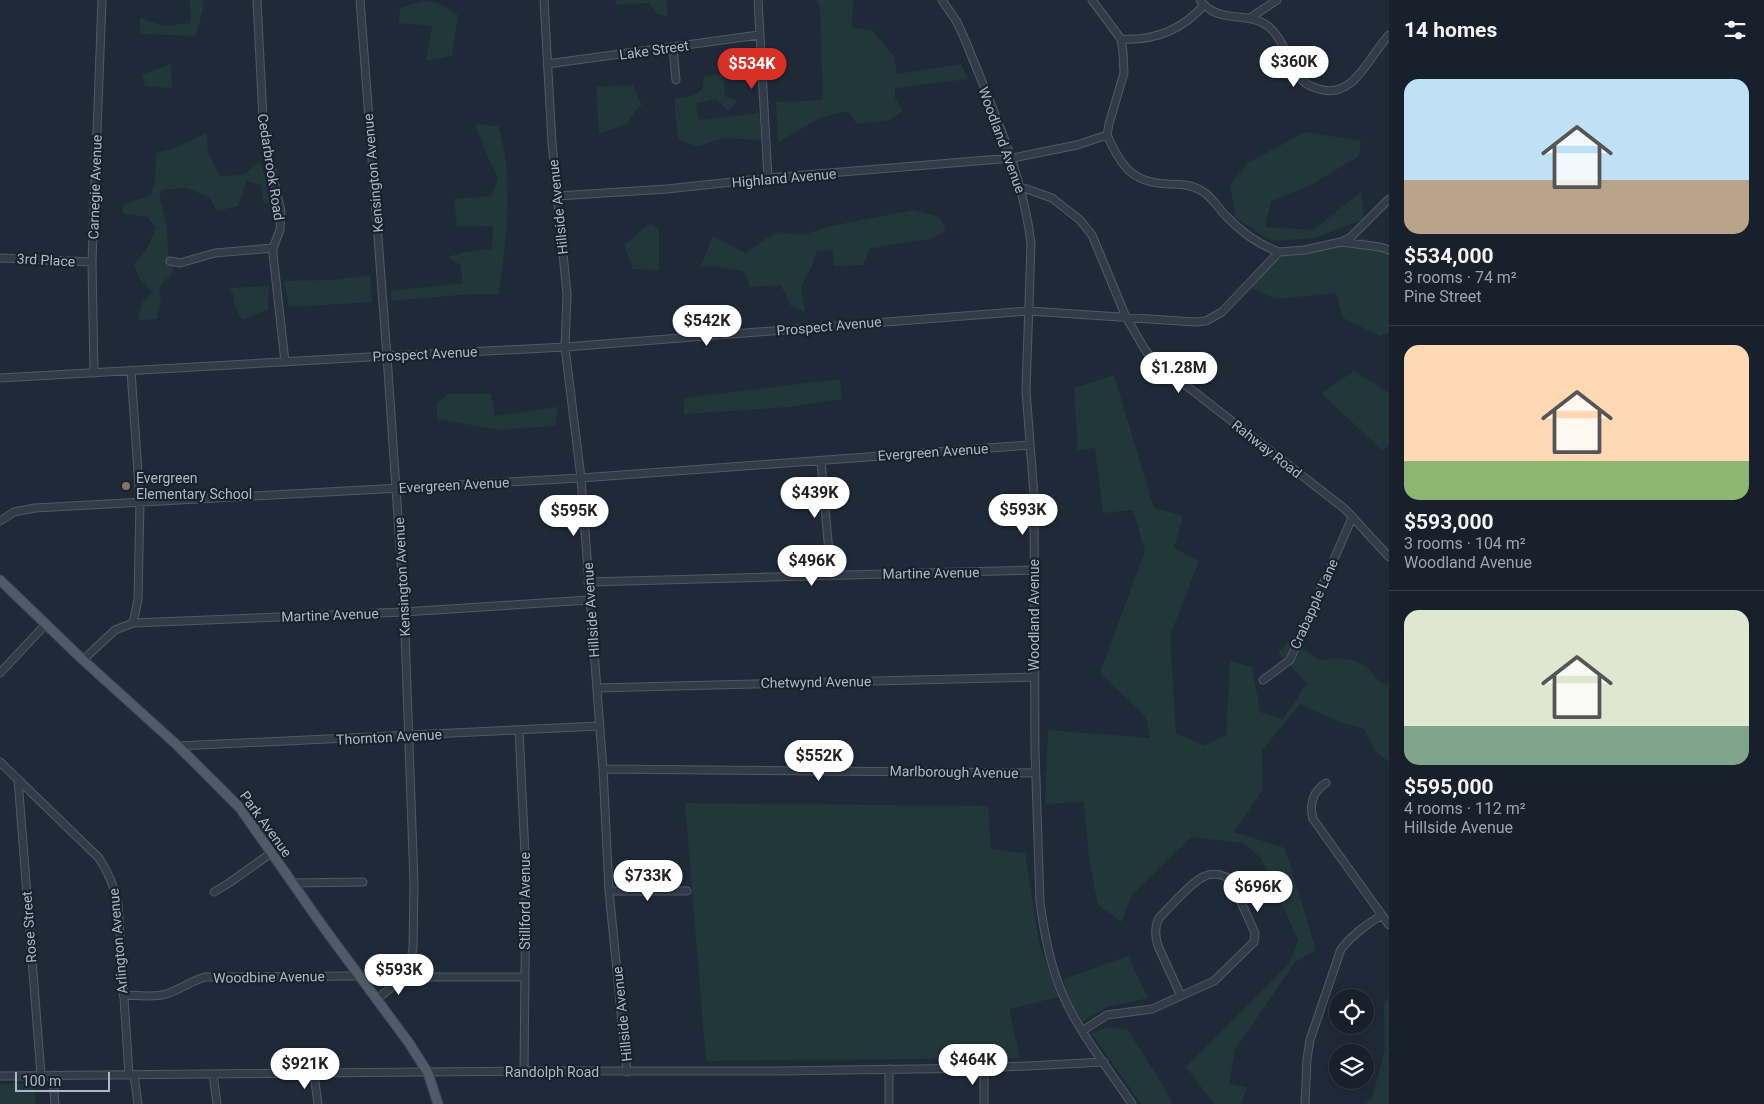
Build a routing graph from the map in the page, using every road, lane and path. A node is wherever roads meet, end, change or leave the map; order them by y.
1 (102, 0) edge
2 (257, 0) edge
3 (360, 0) edge
4 (544, 0) edge
5 (758, 0) edge
6 (942, 0) edge
7 (1092, 0) edge
8 (1277, 0) edge
9 (1202, 2) edge
10 (1250, 18) junction
11 (760, 35) junction
12 (1389, 35) edge
13 (1121, 39) junction
14 (673, 48) junction
15 (548, 64) junction
16 (676, 80) dead end
17 (1107, 135) junction
18 (1011, 158) junction
19 (768, 178) junction
20 (1021, 187) junction
21 (557, 196) junction
22 (1389, 199) edge
23 (1341, 242) junction
24 (273, 248) junction
25 (1389, 250) edge
26 (1279, 252) junction
27 (0, 258) edge
28 (170, 261) dead end
29 (92, 262) junction
30 (1029, 311) junction
31 (1126, 317) junction
32 (565, 347) junction
33 (388, 356) junction
34 (285, 362) junction
35 (131, 371) junction
36 (94, 373) junction
37 (0, 378) edge
38 (1030, 445) junction
39 (821, 461) junction
40 (581, 478) junction
41 (396, 488) junction
42 (140, 501) junction
43 (1352, 518) junction
44 (0, 521) edge
45 (1389, 557) edge
46 (1034, 570) junction
47 (831, 576) junction
48 (0, 580) edge
49 (588, 582) junction
50 (590, 600) junction
51 (404, 612) junction
52 (133, 623) junction
53 (46, 624) junction
54 (83, 660) junction
55 (0, 673) edge
56 (1034, 677) junction
57 (1263, 680) dead end
58 (597, 688) junction
59 (600, 726) junction
60 (519, 730) junction
61 (409, 736) junction
62 (178, 746) junction
63 (0, 762) edge
64 (603, 769) junction
65 (1036, 772) junction
66 (18, 779) junction
67 (1326, 783) dead end
68 (271, 853) junction
69 (363, 882) dead end
70 (291, 883) junction
71 (609, 891) junction
72 (687, 891) dead end
73 (214, 892) dead end
74 (1382, 915) junction
75 (1389, 925) edge
76 (405, 974) junction
77 (358, 976) junction
78 (525, 977) junction
79 (124, 995) junction
80 (1181, 996) junction
81 (376, 1000) junction
82 (1082, 1031) junction
83 (1104, 1062) junction
84 (984, 1068) junction
85 (889, 1069) junction
86 (524, 1071) junction
87 (627, 1072) junction
88 (428, 1073) junction
89 (213, 1074) junction
90 (314, 1074) junction
91 (41, 1075) junction
92 (53, 1075) junction
93 (131, 1075) junction
94 (0, 1076) edge
95 (55, 1104) edge
96 (138, 1104) edge
97 (217, 1104) edge
98 (318, 1104) edge
99 (438, 1104) edge
100 (889, 1104) edge
101 (984, 1104) edge
102 (1132, 1104) edge
103 (1305, 1104) edge

1 - 29 street, Carnegie Avenue
2 - 24 street, Cedarbrook Road
3 - 33 street, Kensington Avenue
4 - 15 street, Hillside Avenue
5 - 11 street
6 - 18 street, Woodland Avenue
7 - 13 street
8 - 10 street
9 - 10 street
9 - 13 street
10 - 12 street
11 - 14 street, Lake Street
11 - 19 street
13 - 17 street
14 - 15 street, Lake Street
14 - 16 street
15 - 21 street, Hillside Avenue
17 - 18 street, Highland Avenue
17 - 26 street
18 - 19 street, Highland Avenue
18 - 20 street, Woodland Avenue
19 - 21 street, Highland Avenue
20 - 30 street, Woodland Avenue
20 - 31 street, Rahway Road
21 - 32 street, Hillside Avenue
22 - 23 street
23 - 25 street
23 - 26 street
24 - 28 street
24 - 34 street, Cedarbrook Road
26 - 31 street, Prospect Avenue
27 - 29 street, 3rd Place
29 - 36 street, Carnegie Avenue
30 - 31 street, Prospect Avenue
30 - 32 street, Prospect Avenue
30 - 38 street, Woodland Avenue
31 - 43 street, Rahway Road
32 - 33 street, Prospect Avenue
32 - 40 street, Hillside Avenue
33 - 34 street, Prospect Avenue
33 - 41 street, Kensington Avenue
34 - 35 street, Prospect Avenue
35 - 36 street, Prospect Avenue
35 - 42 street
36 - 37 street, Prospect Avenue
38 - 39 street, Evergreen Avenue
38 - 46 street, Woodland Avenue
39 - 40 street, Evergreen Avenue
39 - 47 street
40 - 41 street, Evergreen Avenue
40 - 49 street, Hillside Avenue
41 - 42 street, Evergreen Avenue
41 - 51 street, Kensington Avenue
42 - 44 street, Evergreen Avenue
42 - 52 street
43 - 45 street, Rahway Road
43 - 57 street, Crabapple Lane
46 - 47 street, Martine Avenue
46 - 56 street, Woodland Avenue
47 - 49 street, Martine Avenue
48 - 53 main road, Park Avenue
49 - 50 street, Hillside Avenue
50 - 51 street, Martine Avenue
50 - 58 street, Hillside Avenue
51 - 52 street, Martine Avenue
51 - 61 street, Kensington Avenue
52 - 54 street, Martine Avenue
53 - 54 main road, Park Avenue
53 - 55 street
54 - 62 main road, Park Avenue
56 - 58 street, Chetwynd Avenue
56 - 65 street, Woodland Avenue
58 - 59 street, Hillside Avenue
59 - 60 street, Thornton Avenue
59 - 64 street, Hillside Avenue
60 - 61 street, Thornton Avenue
60 - 78 street, Stillford Avenue
61 - 62 street, Thornton Avenue
61 - 76 street, Kensington Avenue
62 - 68 main road, Park Avenue
63 - 66 street, Arlington Avenue
64 - 65 street, Marlborough Avenue
64 - 71 street, Hillside Avenue
65 - 82 street, Woodland Avenue
66 - 79 street, Arlington Avenue
66 - 91 street, Rose Street
67 - 74 street
68 - 70 main road, Park Avenue
68 - 73 street
69 - 70 street
70 - 77 main road, Park Avenue
71 - 72 street
71 - 87 street, Hillside Avenue
74 - 75 street
74 - 103 street
76 - 78 street
76 - 81 street
77 - 79 street, Woodbine Avenue
77 - 81 main road, Park Avenue
78 - 86 street, Stillford Avenue
79 - 93 street, Arlington Avenue
80 - 80 street
80 - 82 street
81 - 88 main road, Park Avenue
82 - 83 street, Woodland Avenue
83 - 84 street, Randolph Road
83 - 102 street, Woodland Avenue
84 - 85 street, Randolph Road
84 - 101 street
85 - 87 street, Randolph Road
85 - 100 street
86 - 87 street, Randolph Road
86 - 88 street, Randolph Road
88 - 90 street, Randolph Road
88 - 99 main road, Park Avenue
89 - 90 street, Randolph Road
89 - 93 street, Randolph Road
89 - 97 street
90 - 98 street
91 - 92 street, Randolph Road
91 - 94 street, Randolph Road
92 - 93 street, Randolph Road
92 - 95 street
93 - 96 street, Arlington Avenue

